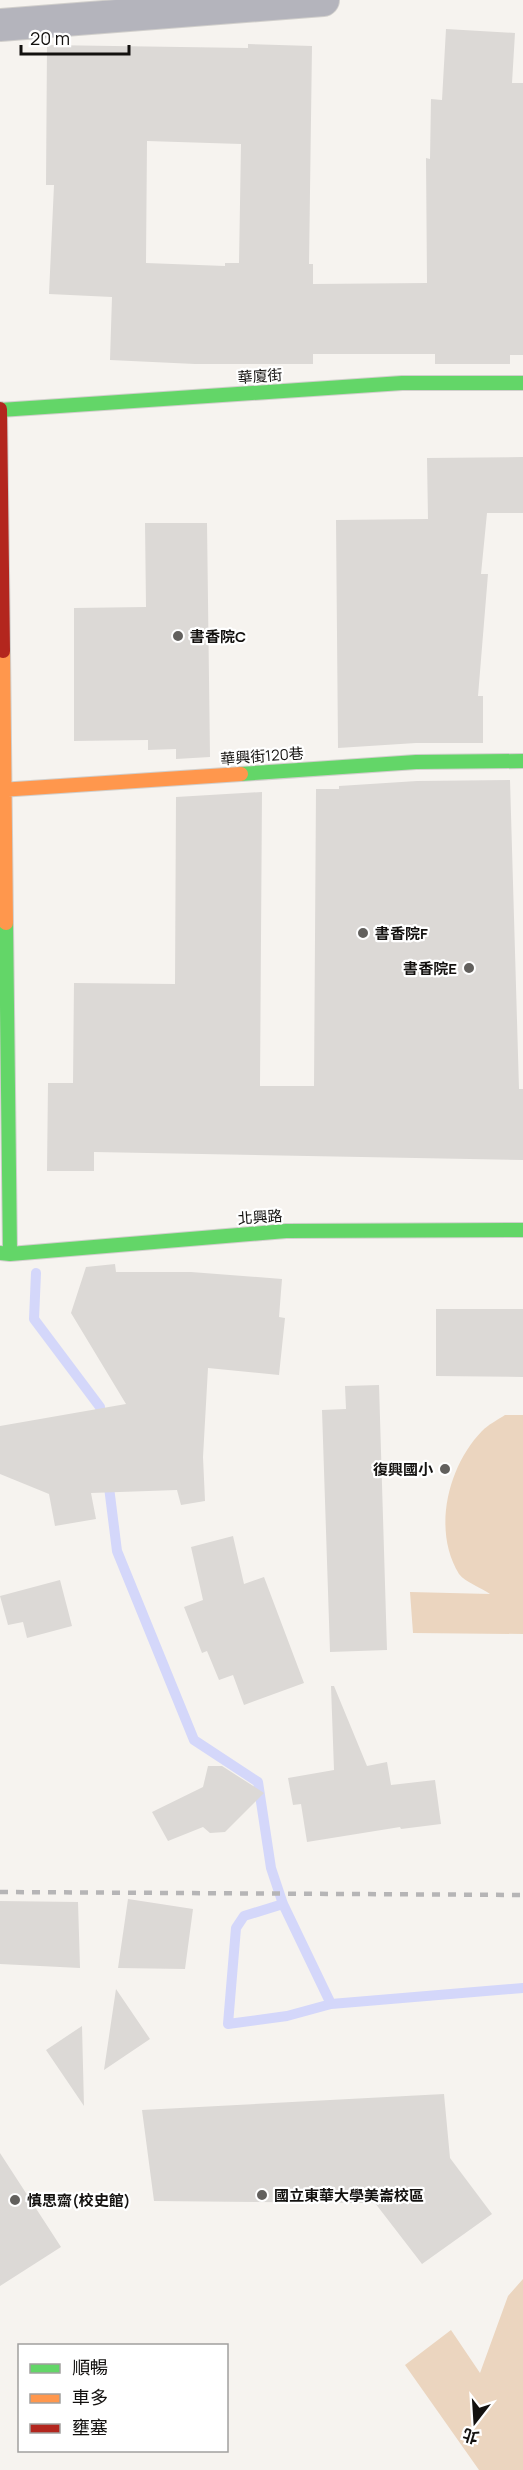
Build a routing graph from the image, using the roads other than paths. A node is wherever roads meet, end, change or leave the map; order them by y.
1 (323, 0) edge
2 (0, 24) edge
3 (523, 383) edge
4 (0, 409) edge
5 (523, 762) edge
6 (2, 790) edge
7 (523, 1230) edge
8 (5, 1253) edge

1 - 2 street
3 - 4 street, 華廈街
4 - 6 street
5 - 6 street, 華興街120巷
6 - 8 street
7 - 8 street, 北興路

